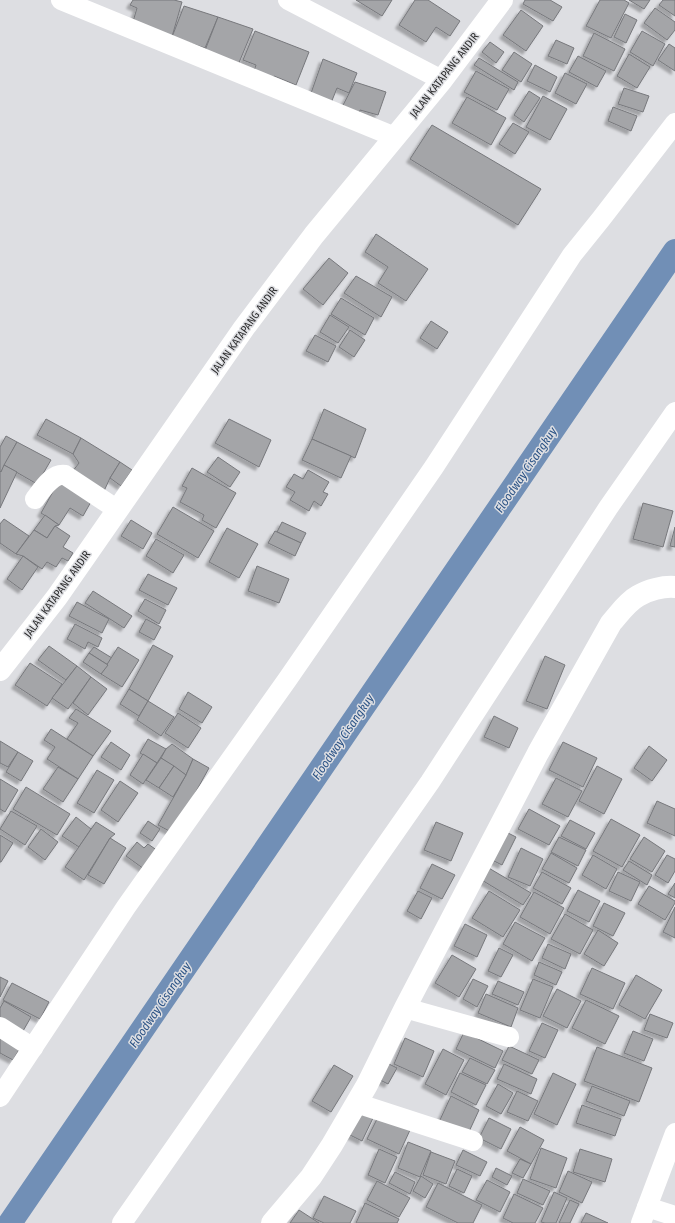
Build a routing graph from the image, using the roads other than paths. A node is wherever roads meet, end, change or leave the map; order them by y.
1 (61, 0) edge
2 (288, 0) edge
3 (502, 0) edge
4 (442, 80) junction
5 (675, 123) edge
6 (395, 137) junction
7 (675, 412) edge
8 (35, 499) dead end
9 (118, 510) junction
10 (675, 587) edge
11 (0, 670) edge
12 (405, 1008) junction
13 (0, 1027) edge
14 (509, 1037) dead end
15 (33, 1048) junction
16 (0, 1097) edge
17 (356, 1103) junction
18 (675, 1132) edge
19 (473, 1141) dead end
20 (644, 1215) edge
21 (675, 1216) edge
22 (122, 1223) edge
23 (272, 1223) edge

1 - 6 street
2 - 4 street
3 - 4 street, JALAN KATAPANG ANDIR
4 - 6 street, JALAN KATAPANG ANDIR
5 - 15 street
6 - 9 street, JALAN KATAPANG ANDIR
7 - 22 street
8 - 9 street
9 - 11 street, JALAN KATAPANG ANDIR
10 - 12 street
12 - 14 street
12 - 17 street
13 - 15 street
15 - 16 street
17 - 19 street
17 - 23 street
18 - 20 street
20 - 21 street

